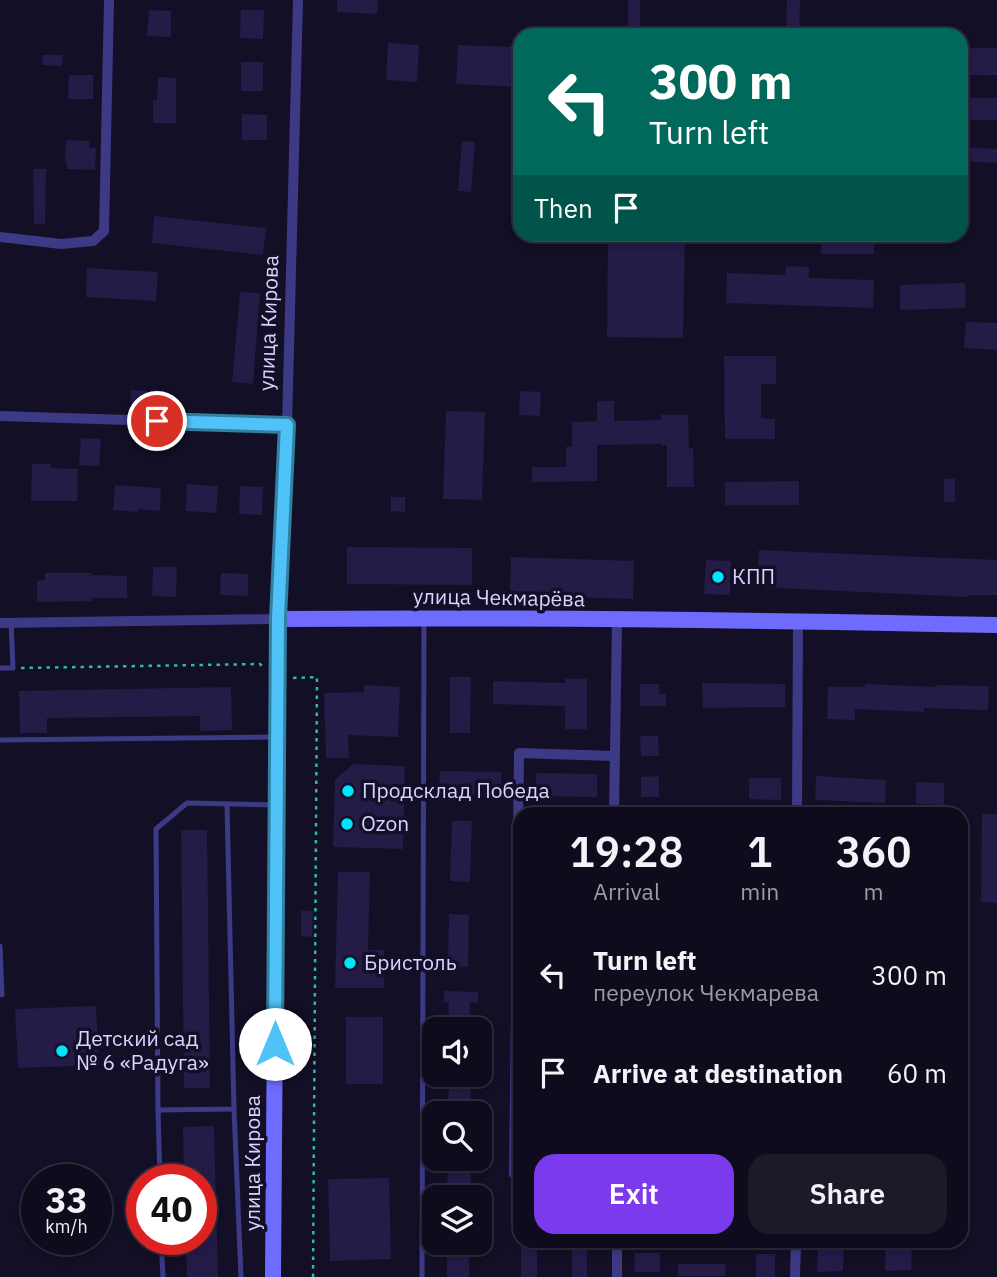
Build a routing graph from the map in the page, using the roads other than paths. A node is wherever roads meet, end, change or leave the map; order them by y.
1 (109, 0) edge
2 (298, 0) edge
3 (0, 237) edge
4 (0, 416) edge
5 (287, 425) junction
6 (424, 618) junction
7 (278, 619) junction
8 (617, 620) junction
9 (798, 621) junction
10 (5, 623) edge
11 (997, 625) edge
12 (0, 668) edge
13 (277, 737) junction
14 (0, 740) edge
15 (614, 756) junction
16 (227, 804) junction
17 (276, 805) junction
18 (518, 807) edge
19 (614, 807) edge
20 (797, 807) edge
21 (0, 946) edge
22 (2, 995) edge
23 (234, 1109) junction
24 (158, 1110) junction
25 (160, 1164) edge
26 (617, 1248) edge
27 (796, 1248) edge
28 (162, 1255) edge
29 (163, 1277) edge
30 (241, 1277) edge
31 (272, 1277) edge
32 (422, 1277) edge
33 (617, 1277) edge
34 (795, 1277) edge

1 - 3 street
2 - 5 street, улица Кирова
4 - 5 street
5 - 7 street, улица Кирова
6 - 7 street, улица Чекмарёва
6 - 8 street, улица Чекмарёва
6 - 32 lane
7 - 10 street, улица Чекмарёва
7 - 13 street, улица Кирова
8 - 9 street, улица Чекмарёва
8 - 15 street
9 - 11 street, улица Чекмарёва
9 - 20 street
10 - 12 lane
13 - 14 lane
13 - 17 street, улица Кирова
15 - 18 street
15 - 19 street
16 - 17 lane
16 - 23 lane
16 - 24 lane
17 - 31 street, улица Кирова
21 - 22 lane
23 - 24 lane
23 - 30 lane
24 - 25 lane
26 - 33 street
27 - 34 street
28 - 29 lane

